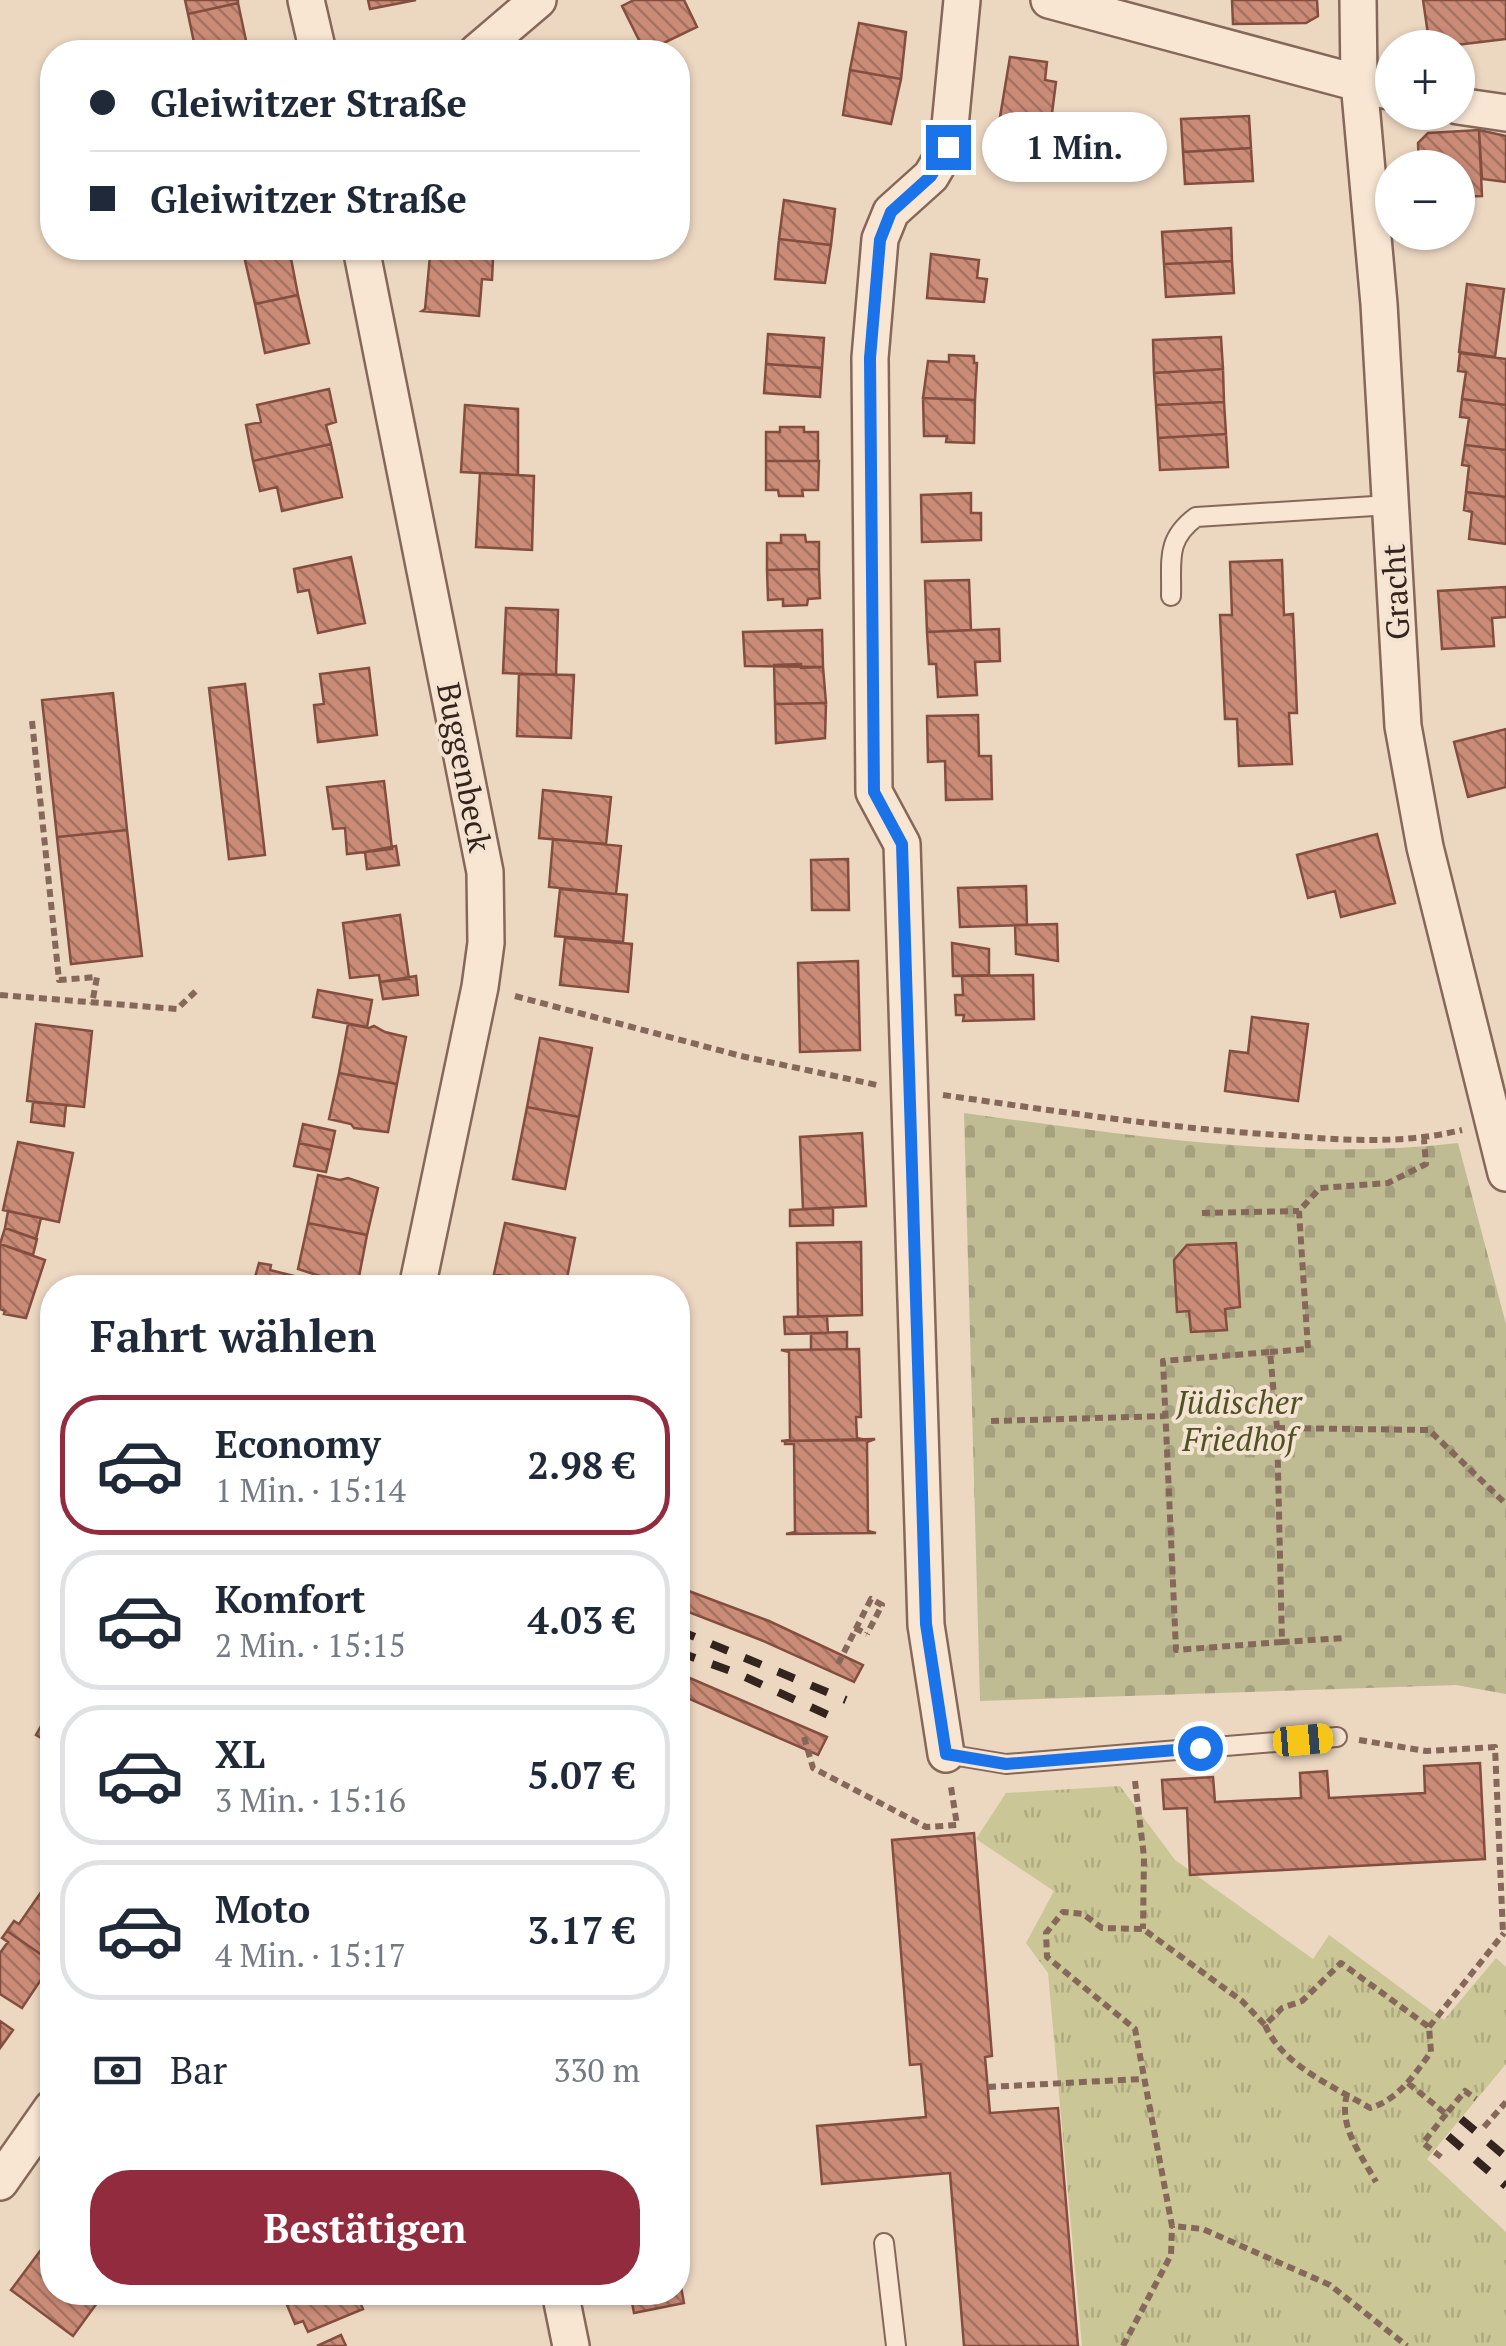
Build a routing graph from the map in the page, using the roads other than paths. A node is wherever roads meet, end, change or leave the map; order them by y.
1 (306, 0) edge
2 (538, 0) edge
3 (962, 0) edge
4 (1049, 0) edge
5 (1358, 0) edge
6 (315, 40) edge
7 (491, 40) edge
8 (1375, 82) edge
9 (1375, 87) edge
10 (1475, 109) edge
11 (1506, 114) edge
12 (1377, 130) edge
13 (363, 260) edge
14 (1390, 505) junction
15 (1171, 596) dead end
16 (1506, 1173) edge
17 (420, 1275) edge
18 (1337, 1736) road end
19 (946, 1754) joint
20 (40, 2125) edge
21 (0, 2182) edge
22 (884, 2243) dead end
23 (563, 2305) edge
24 (572, 2346) edge
25 (896, 2346) edge

1 - 6 street
2 - 7 street
3 - 19 street
4 - 9 street
5 - 8 street, Gracht
10 - 11 street
12 - 14 street, Gracht
13 - 17 street, Buggenbeck
14 - 15 lane
14 - 16 street, Gracht
18 - 19 lane
20 - 21 street
22 - 25 lane
23 - 24 street

